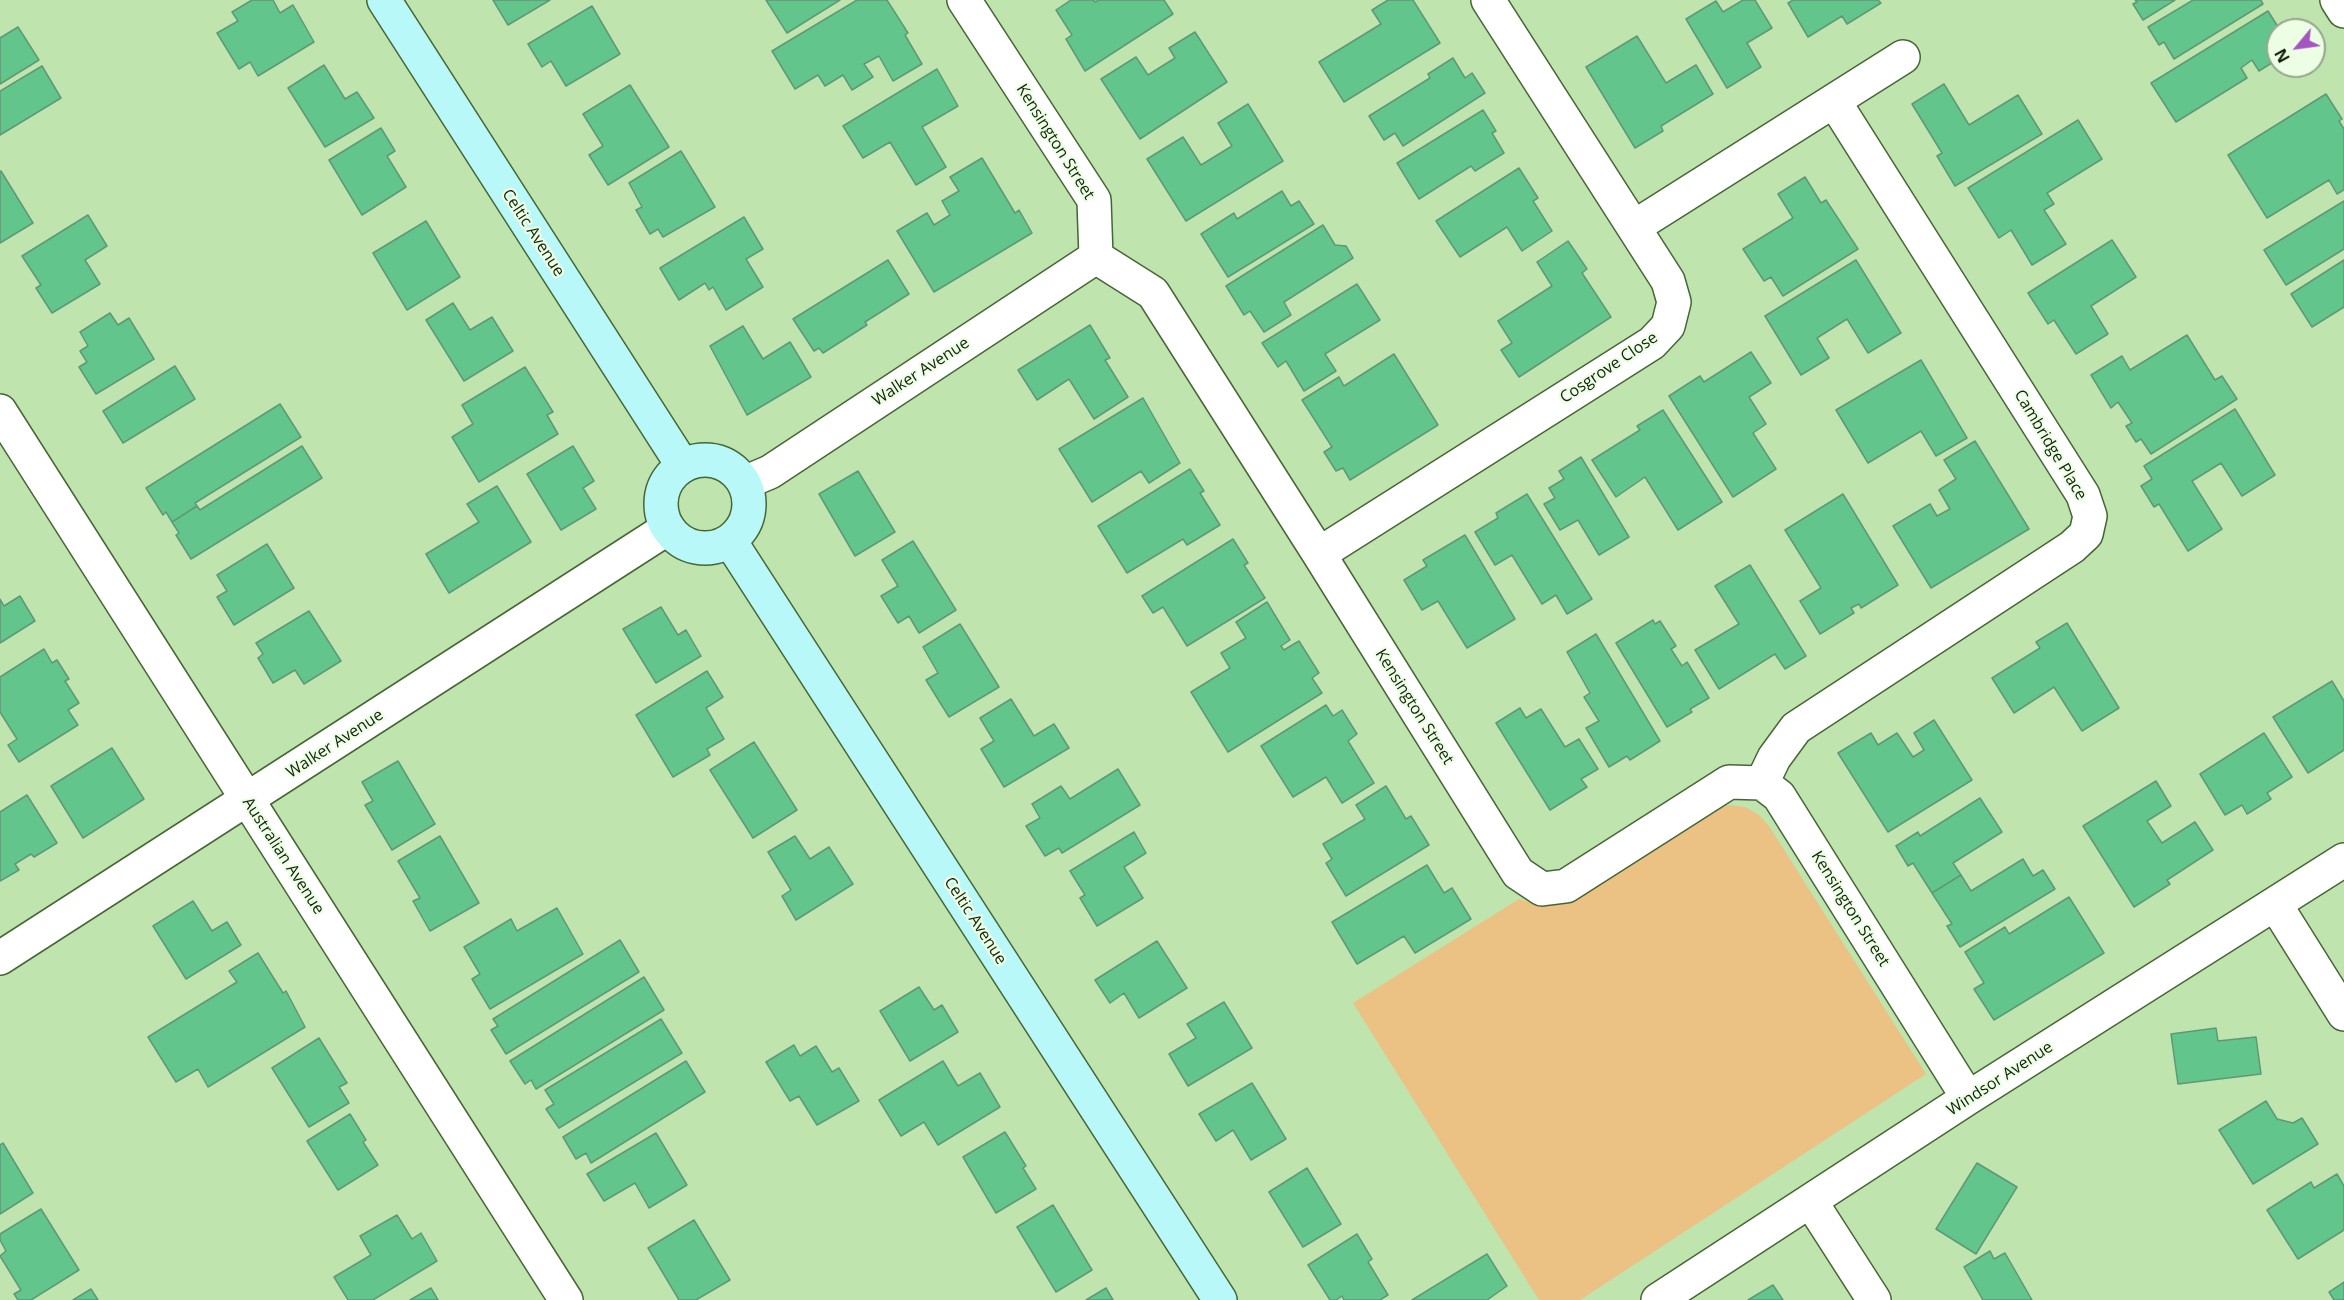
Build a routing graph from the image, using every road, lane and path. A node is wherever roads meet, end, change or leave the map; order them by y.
1 (384, 0) edge
2 (964, 0) edge
3 (1488, 0) edge
4 (2337, 0) edge
5 (2344, 11) edge
6 (1903, 57) dead end
7 (1834, 100) junction
8 (1634, 227) junction
9 (1096, 257) junction
10 (0, 411) edge
11 (683, 466) junction
12 (744, 483) junction
13 (668, 528) junction
14 (730, 541) junction
15 (1319, 554) junction
16 (1762, 783) junction
17 (248, 800) junction
18 (2344, 860) edge
19 (2275, 904) junction
20 (0, 958) edge
21 (2344, 1014) edge
22 (1968, 1098) junction
23 (1811, 1202) junction
24 (566, 1300) edge
25 (1220, 1300) edge
26 (1658, 1300) edge
27 (1874, 1300) edge

1 - 11 street, Celtic Avenue
2 - 9 street, Kensington Street
3 - 8 street, Cosgrove Close
4 - 5 street
6 - 7 street
7 - 8 street
7 - 16 street, Cambridge Place
8 - 15 street, Cosgrove Close
9 - 12 street, Walker Avenue
9 - 15 street, Kensington Street
10 - 17 street, Australian Avenue
11 - 12 street
11 - 13 street
12 - 14 street
13 - 14 street
13 - 17 street, Walker Avenue
14 - 25 street, Celtic Avenue
15 - 16 street, Kensington Street
16 - 22 street, Kensington Street
17 - 20 street, Walker Avenue
17 - 24 street, Australian Avenue
18 - 19 street, Windsor Avenue
19 - 21 street
19 - 22 street, Windsor Avenue
22 - 23 street, Windsor Avenue
23 - 26 street, Windsor Avenue
23 - 27 street

